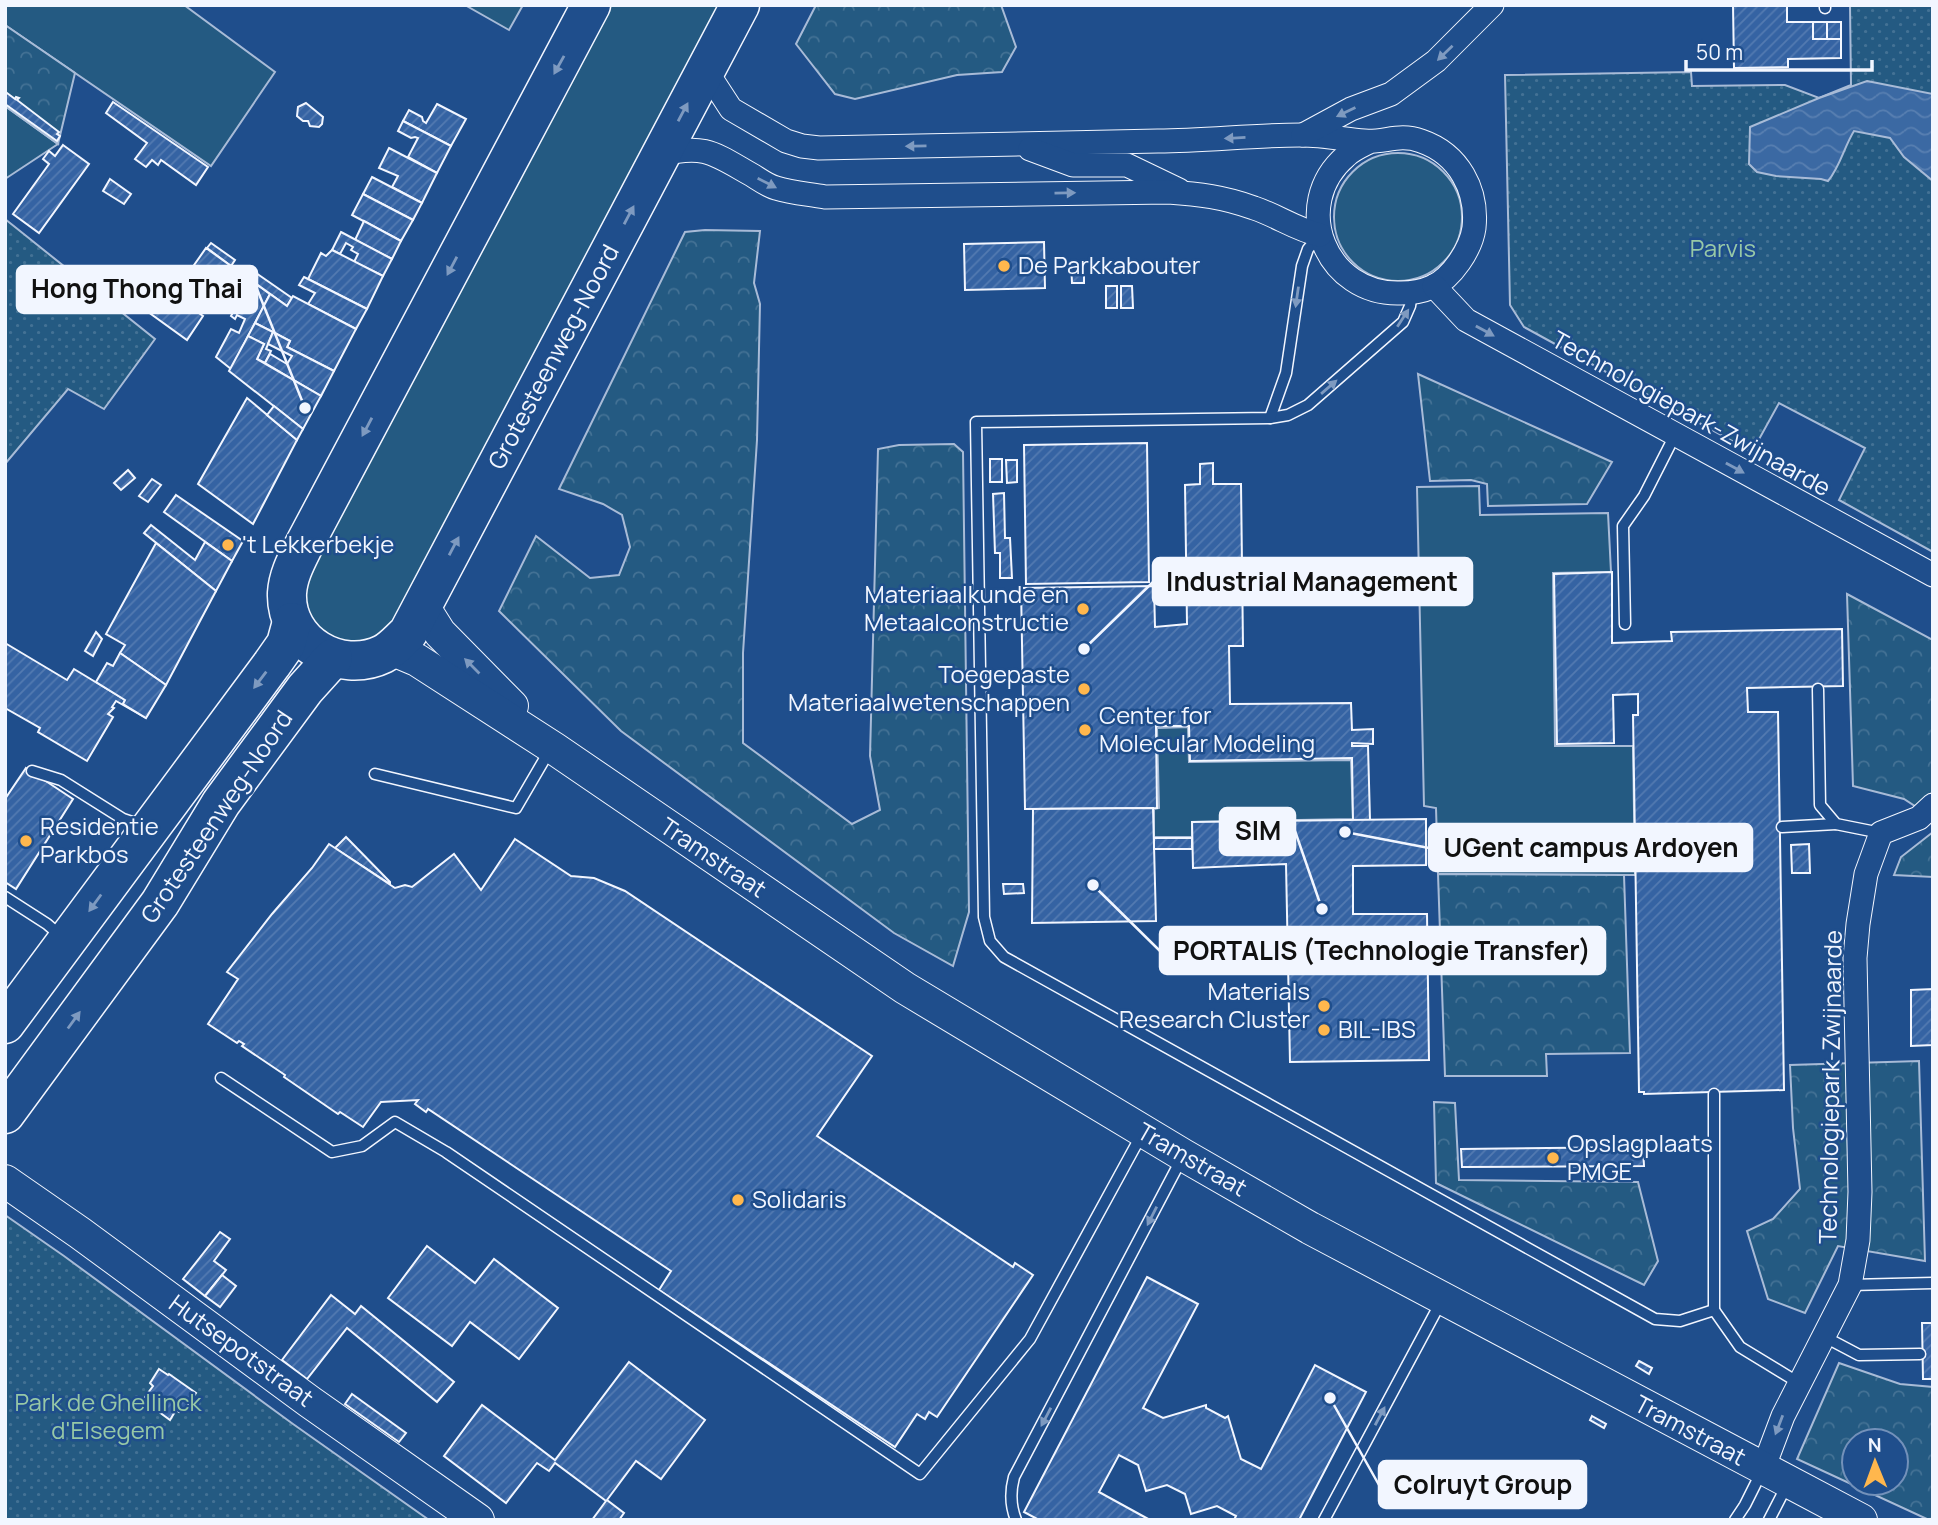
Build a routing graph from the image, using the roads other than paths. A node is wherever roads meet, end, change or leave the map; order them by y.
1 (591, 5) edge
2 (740, 5) edge
3 (1492, 5) edge
4 (705, 69) junction
5 (1303, 135) junction
6 (1175, 141) junction
7 (1369, 142) junction
8 (1017, 144) junction
9 (660, 155) junction
10 (1073, 165) junction
11 (1127, 165) junction
12 (1185, 193) junction
13 (1010, 194) junction
14 (1311, 233) junction
15 (1305, 259) junction
16 (1423, 290) junction
17 (1270, 418) junction
18 (1675, 435) junction
19 (1933, 575) edge
20 (423, 606) junction
21 (292, 622) junction
22 (1625, 624) dead end
23 (391, 649) junction
24 (333, 658) junction
25 (1818, 689) dead end
26 (555, 749) junction
27 (32, 771) dead end
28 (375, 774) dead end
29 (1933, 805) edge
30 (1836, 824) junction
31 (1782, 827) dead end
32 (150, 828) junction
33 (1881, 833) junction
34 (5, 897) edge
35 (67, 941) junction
36 (5, 1024) edge
37 (221, 1078) dead end
38 (1714, 1094) dead end
39 (5, 1114) edge
40 (1143, 1131) junction
41 (1183, 1155) junction
42 (5, 1181) edge
43 (1933, 1283) edge
44 (1850, 1285) junction
45 (1442, 1299) junction
46 (1714, 1310) junction
47 (1823, 1336) junction
48 (1920, 1354) dead end
49 (1799, 1383) junction
50 (1776, 1476) junction
51 (478, 1520) edge
52 (1016, 1520) edge
53 (1324, 1520) edge
54 (1735, 1520) edge
55 (1769, 1520) edge
56 (1861, 1520) edge

1 -> 21 highway, Grotesteenweg-Noord
2 - 4 highway, Grotesteenweg-Noord
3 -> 5 street
8 -> 4 street
9 -> 4 highway, Grotesteenweg-Noord
5 -> 6 street
5 - 7 street
6 - 8 street
6 - 11 street
7 - 14 street
7 - 16 street
8 - 10 street
9 -> 13 street
20 -> 9 highway, Grotesteenweg-Noord
10 - 11 street
10 - 13 street
11 - 12 street
13 -> 12 street
12 - 14 street
14 - 15 lane
14 - 15 lane
14 - 16 street
15 -> 17 lane
17 -> 16 lane
16 -> 18 street, Technologiepark-Zwijnaarde
17 - 46 lane
18 -> 19 street, Technologiepark-Zwijnaarde
18 - 22 lane
20 - 23 highway, Grotesteenweg-Noord
26 -> 20 main road, Tramstraat
21 - 24 highway
21 -> 32 highway, Grotesteenweg-Noord
23 - 24 highway, Grotesteenweg-Noord
23 - 26 main road, Tramstraat
39 -> 24 highway, Grotesteenweg-Noord
25 - 30 lane
26 - 28 lane
26 - 40 main road, Tramstraat
27 - 32 lane
29 - 33 street
30 - 31 lane
30 - 33 lane
32 -> 35 highway, Grotesteenweg-Noord
33 - 44 street, Technologiepark-Zwijnaarde
34 - 35 lane
35 - 36 highway, Grotesteenweg-Noord
37 - 40 lane
38 - 46 lane
40 - 41 main road, Tramstraat
41 - 45 main road, Tramstraat
41 -> 52 lane
42 - 51 main road, Hutsepotstraat
43 - 44 lane
44 - 47 street, Technologiepark-Zwijnaarde
45 - 50 main road, Tramstraat
53 -> 45 lane
46 - 49 lane
47 - 48 lane
47 - 49 street, Technologiepark-Zwijnaarde
49 -> 50 street, Technologiepark-Zwijnaarde
50 - 54 lane
50 - 55 lane
50 - 56 main road, Tramstraat

